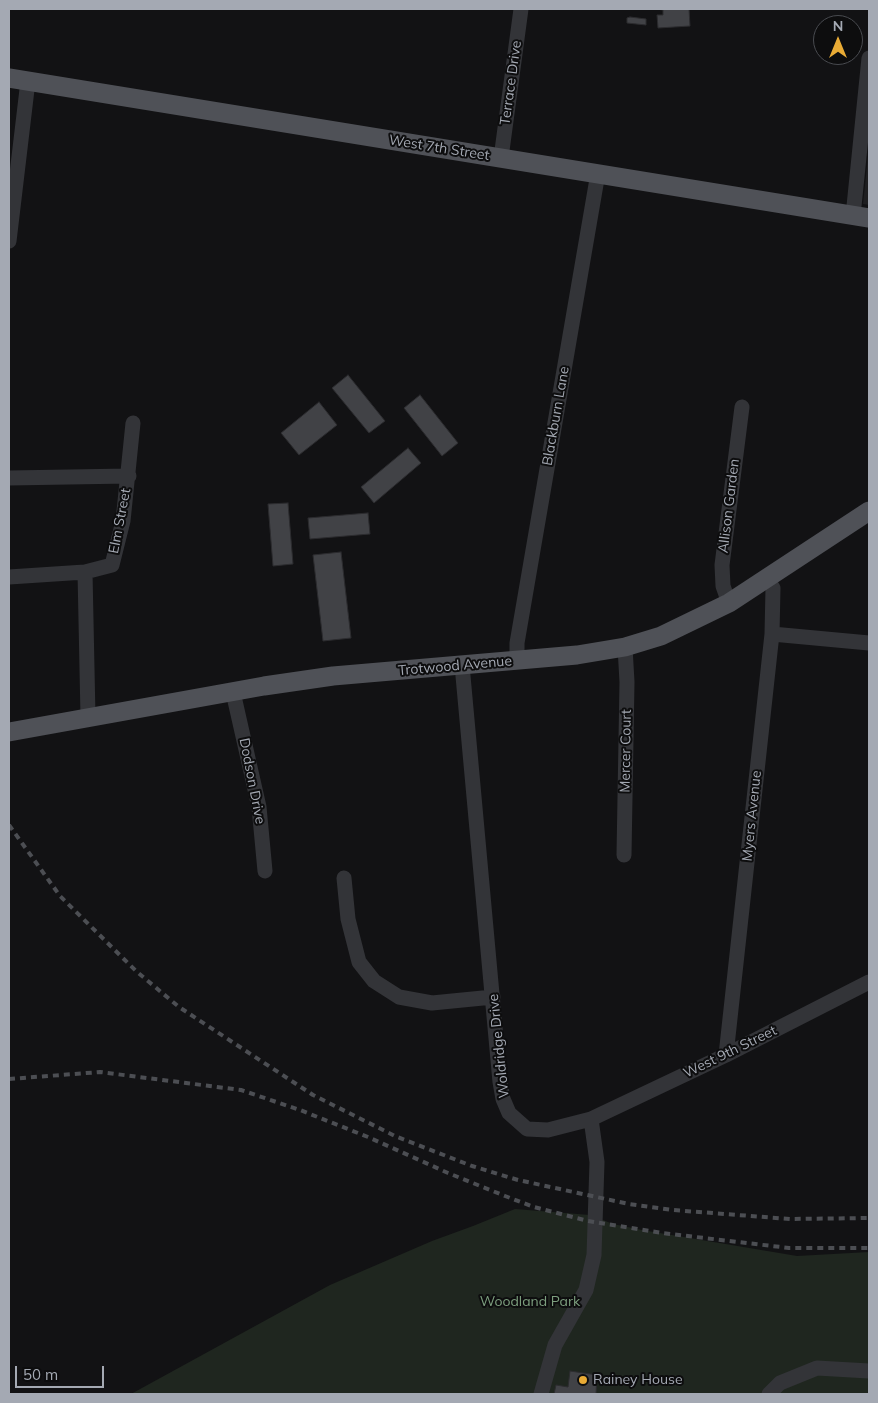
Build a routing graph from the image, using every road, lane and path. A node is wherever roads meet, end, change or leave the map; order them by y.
1 (521, 9) edge
2 (869, 58) edge
3 (9, 78) edge
4 (28, 81) junction
5 (501, 158) junction
6 (598, 173) junction
7 (861, 217) edge
8 (9, 241) edge
9 (742, 407) dead end
10 (133, 423) dead end
11 (129, 476) junction
12 (9, 478) edge
13 (869, 511) edge
14 (85, 572) junction
15 (9, 577) edge
16 (766, 578) junction
17 (729, 604) junction
18 (772, 634) junction
19 (869, 642) edge
20 (625, 647) junction
21 (517, 660) junction
22 (462, 665) junction
23 (233, 692) junction
24 (88, 717) junction
25 (10, 732) edge
26 (624, 856) dead end
27 (265, 871) dead end
28 (344, 878) dead end
29 (869, 982) edge
30 (493, 997) junction
31 (726, 1055) junction
32 (590, 1119) junction
33 (869, 1371) edge
34 (541, 1394) edge
35 (769, 1394) edge

1 - 5 street, Terrace Drive
2 - 7 street
3 - 4 main road, West 7th Street
4 - 5 main road, West 7th Street
4 - 8 street
5 - 6 main road, West 7th Street
6 - 7 main road, West 7th Street
6 - 21 street, Blackburn Lane
9 - 17 street, Allison Garden
10 - 11 street, Elm Street
11 - 12 street
11 - 14 street, Elm Street
13 - 16 main road, Trotwood Avenue
14 - 15 street
14 - 24 street
16 - 17 main road, Trotwood Avenue
16 - 18 street, Myers Avenue
17 - 20 main road, Trotwood Avenue
18 - 19 street
18 - 31 street, Myers Avenue
20 - 21 main road, Trotwood Avenue
20 - 26 street, Mercer Court
21 - 22 main road, Trotwood Avenue
22 - 23 main road, Trotwood Avenue
22 - 30 street, Woldridge Drive
23 - 24 main road, Trotwood Avenue
23 - 27 street, Dodson Drive
24 - 25 main road, Trotwood Avenue
28 - 30 street
29 - 31 street, West 9th Street
30 - 32 street, Woldridge Drive
31 - 32 street, West 9th Street
32 - 34 street
33 - 35 street

